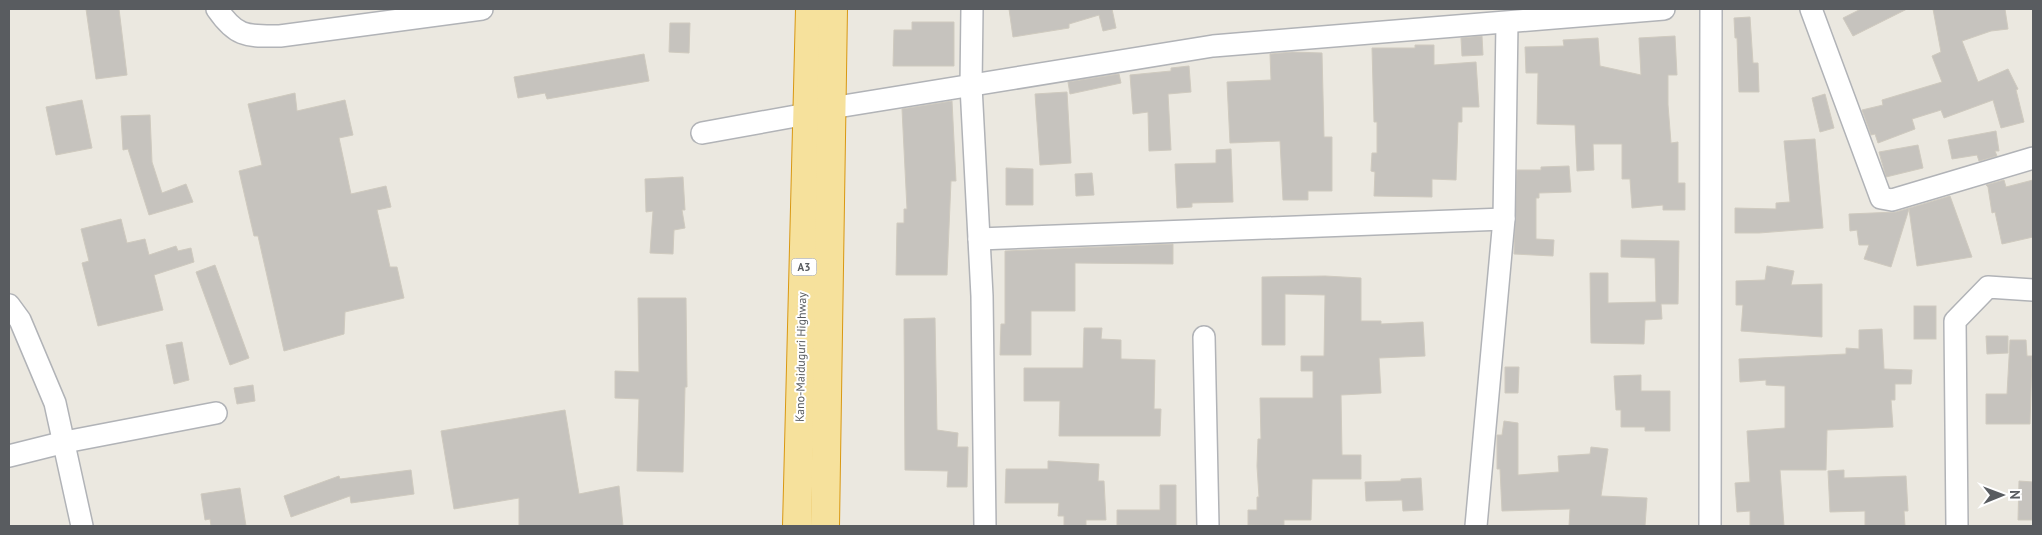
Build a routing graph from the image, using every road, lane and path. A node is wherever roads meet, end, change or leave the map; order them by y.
1 (217, 9) edge
2 (482, 9) edge
3 (810, 9) edge
4 (833, 9) edge
5 (972, 9) edge
6 (1664, 9) edge
7 (1711, 9) edge
8 (1811, 9) edge
9 (1507, 23) junction
10 (971, 86) junction
11 (819, 111) junction
12 (702, 133) dead end
13 (2033, 158) edge
14 (1504, 219) junction
15 (979, 239) junction
16 (2033, 290) edge
17 (9, 305) edge
18 (1204, 337) dead end
19 (216, 413) dead end
20 (64, 442) junction
21 (9, 456) edge
22 (82, 526) edge
23 (797, 526) edge
24 (825, 526) edge
25 (985, 526) edge
26 (1208, 526) edge
27 (1476, 526) edge
28 (1710, 526) edge
29 (1957, 526) edge

1 - 2 street
3 - 11 highway, Kano-Maiduguri Highway / A3
4 - 11 highway, Kano-Maiduguri Highway / A3
5 - 10 street
6 - 9 street
7 - 28 street
8 - 13 street
9 - 10 street
9 - 14 street
10 - 11 street
10 - 15 street
11 - 12 street
11 - 23 highway, Kano-Maiduguri Highway / A3
11 - 24 highway, Kano-Maiduguri Highway / A3
14 - 15 street
14 - 27 street
15 - 25 street
16 - 29 street
17 - 20 street
18 - 26 street
19 - 20 street
20 - 21 street
20 - 22 street

